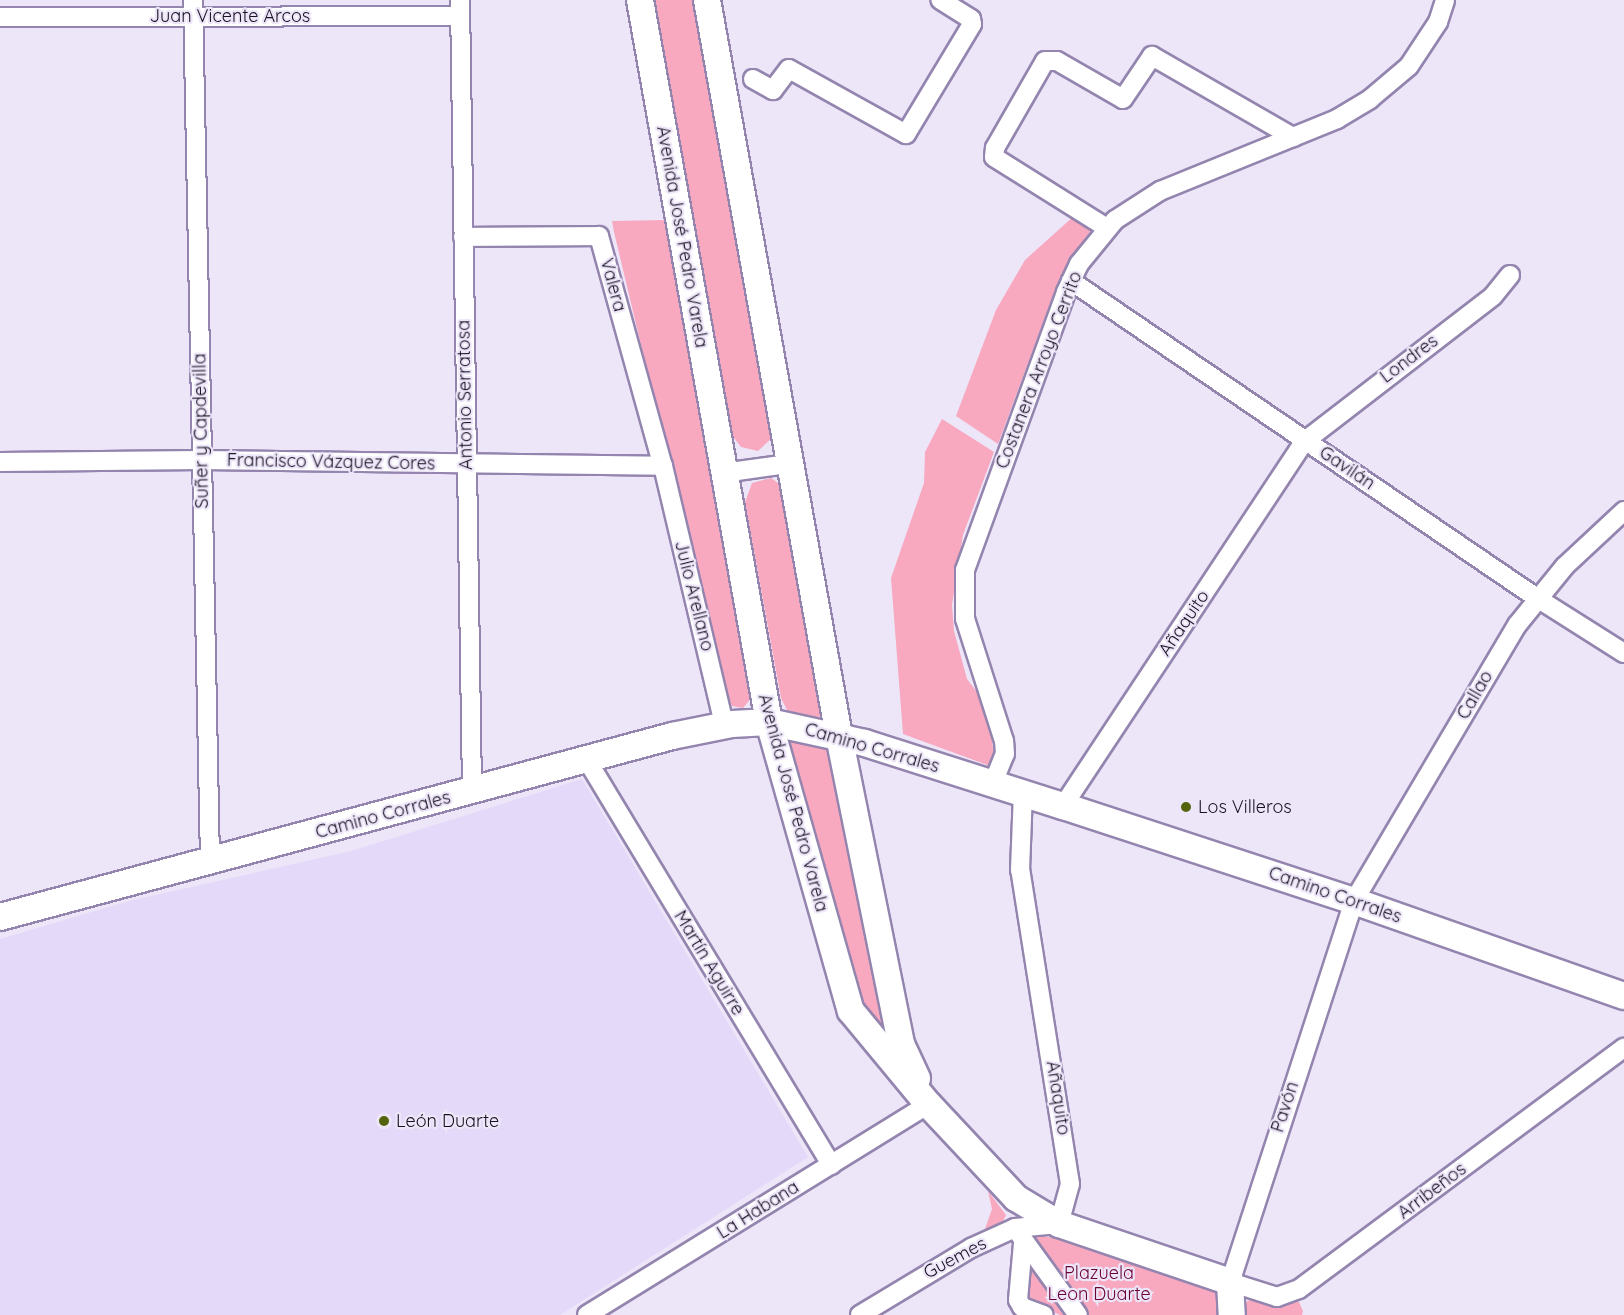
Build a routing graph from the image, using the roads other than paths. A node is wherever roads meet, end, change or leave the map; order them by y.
1 (640, 0) edge
2 (707, 0) edge
3 (941, 0) edge
4 (1445, 0) edge
5 (193, 8) edge
6 (460, 8) edge
7 (0, 17) edge
8 (753, 79) dead end
9 (1293, 137) junction
10 (1107, 228) junction
11 (463, 237) junction
12 (1510, 275) dead end
13 (1071, 280) junction
14 (1305, 441) junction
15 (201, 460) junction
16 (0, 462) edge
17 (466, 464) junction
18 (788, 464) junction
19 (663, 466) junction
20 (723, 473) junction
21 (1624, 511) edge
22 (1537, 598) junction
23 (1624, 653) edge
24 (769, 722) junction
25 (724, 725) junction
26 (839, 736) junction
27 (587, 760) junction
28 (993, 783) junction
29 (472, 790) junction
30 (1023, 793) junction
31 (1063, 806) junction
32 (210, 862) junction
33 (1354, 901) junction
34 (0, 917) edge
35 (1624, 996) edge
36 (1624, 1048) edge
37 (928, 1104) junction
38 (831, 1165) junction
39 (1059, 1224) junction
40 (1019, 1236) junction
41 (1230, 1282) junction
42 (587, 1315) edge
43 (860, 1315) edge
44 (1044, 1315) edge
45 (1078, 1315) edge
46 (1232, 1315) edge

1 - 20 street, Avenida José Pedro Varela
2 - 18 street, Avenida José Pedro Varela
3 - 8 street
4 - 9 street, Costanera Arroyo Cerrito
5 - 6 street, Juan Vicente Arcos
5 - 7 street, Juan Vicente Arcos
5 - 15 street, Suñer y Capdevilla
6 - 11 street, Antonio Serratosa
9 - 10 street, Costanera Arroyo Cerrito
9 - 10 street
10 - 13 street, Costanera Arroyo Cerrito
11 - 17 street, Antonio Serratosa
11 - 19 street, Valera
12 - 14 street, Londres
13 - 14 street, Gavilán
13 - 28 street, Costanera Arroyo Cerrito
14 - 22 street, Gavilán
14 - 31 street, Añaquito
15 - 16 street, Francisco Vázquez Cores
15 - 17 street, Francisco Vázquez Cores
15 - 32 street, Suñer y Capdevilla
17 - 19 street, Francisco Vázquez Cores
17 - 29 street, Antonio Serratosa
18 - 20 street
18 - 26 street, Avenida José Pedro Varela
19 - 25 street, Julio Arellano
20 - 24 street, Avenida José Pedro Varela
21 - 22 street, Callao
22 - 23 street, Gavilán
22 - 33 street, Callao
24 - 25 street, Camino Corrales
24 - 26 street, Camino Corrales
24 - 37 street, Avenida José Pedro Varela
25 - 27 street, Camino Corrales
26 - 28 street, Camino Corrales
26 - 37 street, Avenida José Pedro Varela
27 - 29 street, Camino Corrales
27 - 38 street, Martín Aguirre
28 - 30 street, Camino Corrales
29 - 32 street, Camino Corrales
30 - 31 street, Camino Corrales
30 - 39 street, Añaquito
31 - 33 street, Camino Corrales
32 - 34 street, Camino Corrales
33 - 35 street, Camino Corrales
33 - 41 street, Pavón
36 - 41 street, Arribeños
37 - 38 street, La Habana
37 - 39 street, Avenida José Pedro Varela
38 - 42 street, La Habana
39 - 40 street, Guemes
39 - 41 street, Avenida José Pedro Varela
40 - 43 street, Guemes
40 - 44 street
40 - 45 street
41 - 46 street, Pavón

